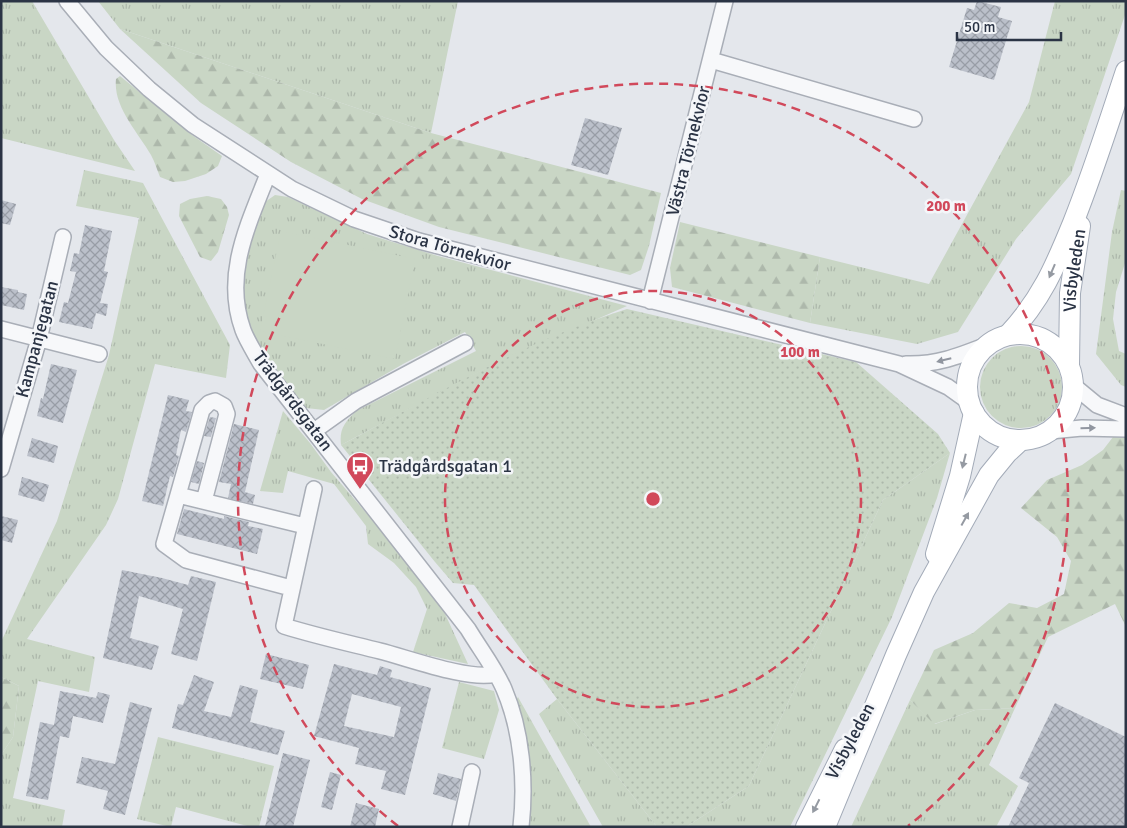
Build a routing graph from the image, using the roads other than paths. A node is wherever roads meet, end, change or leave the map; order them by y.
1 (67, 1) edge
2 (725, 1) edge
3 (711, 60) junction
4 (1126, 71) edge
5 (914, 119) dead end
6 (268, 174) junction
7 (1091, 178) junction
8 (63, 237) dead end
9 (650, 301) junction
10 (1, 329) edge
11 (1008, 335) junction
12 (39, 338) junction
13 (465, 343) dead end
14 (987, 346) junction
15 (99, 354) dead end
16 (899, 364) junction
17 (1069, 365) junction
18 (1074, 386) junction
19 (971, 408) junction
20 (1126, 416) edge
21 (1126, 429) edge
22 (314, 431) junction
23 (1050, 431) junction
24 (1020, 440) junction
25 (1, 469) edge
26 (314, 488) dead end
27 (178, 495) junction
28 (204, 501) junction
29 (305, 526) junction
30 (291, 588) junction
31 (924, 592) junction
32 (896, 655) junction
33 (495, 674) junction
34 (472, 772) dead end
35 (460, 827) edge
36 (521, 827) edge
37 (806, 827) edge
38 (825, 827) edge

1 - 6 street, Stora Törnekvior
2 - 3 street, Västra Törnekvior
3 - 5 street
3 - 9 street, Västra Törnekvior
4 - 7 main road, Visbyleden
6 - 9 street, Stora Törnekvior
6 - 22 street, Trädgårdsgatan
7 -> 11 main road, Visbyleden
7 - 17 main road, Visbyleden
8 - 12 street, Kampanjegatan
9 - 16 street, Stora Törnekvior
10 - 12 street
11 - 14 main road
11 - 17 main road
12 - 15 street
12 - 25 street, Kampanjegatan
13 - 22 street
14 -> 16 street
14 - 19 main road
16 - 19 street
17 - 18 main road
18 - 20 street
18 - 23 main road
19 - 24 main road
19 -> 31 main road, Visbyleden
23 -> 21 street
22 - 33 street, Trädgårdsgatan
23 - 24 main road
31 -> 24 main road, Visbyleden
26 - 29 street
27 - 28 street
27 - 28 street
27 - 30 street
28 - 29 street
29 - 30 street
30 - 33 street
31 - 32 main road, Visbyleden
32 -> 37 main road, Visbyleden
32 - 38 main road, Visbyleden
33 - 36 street, Trädgårdsgatan
34 - 35 street

